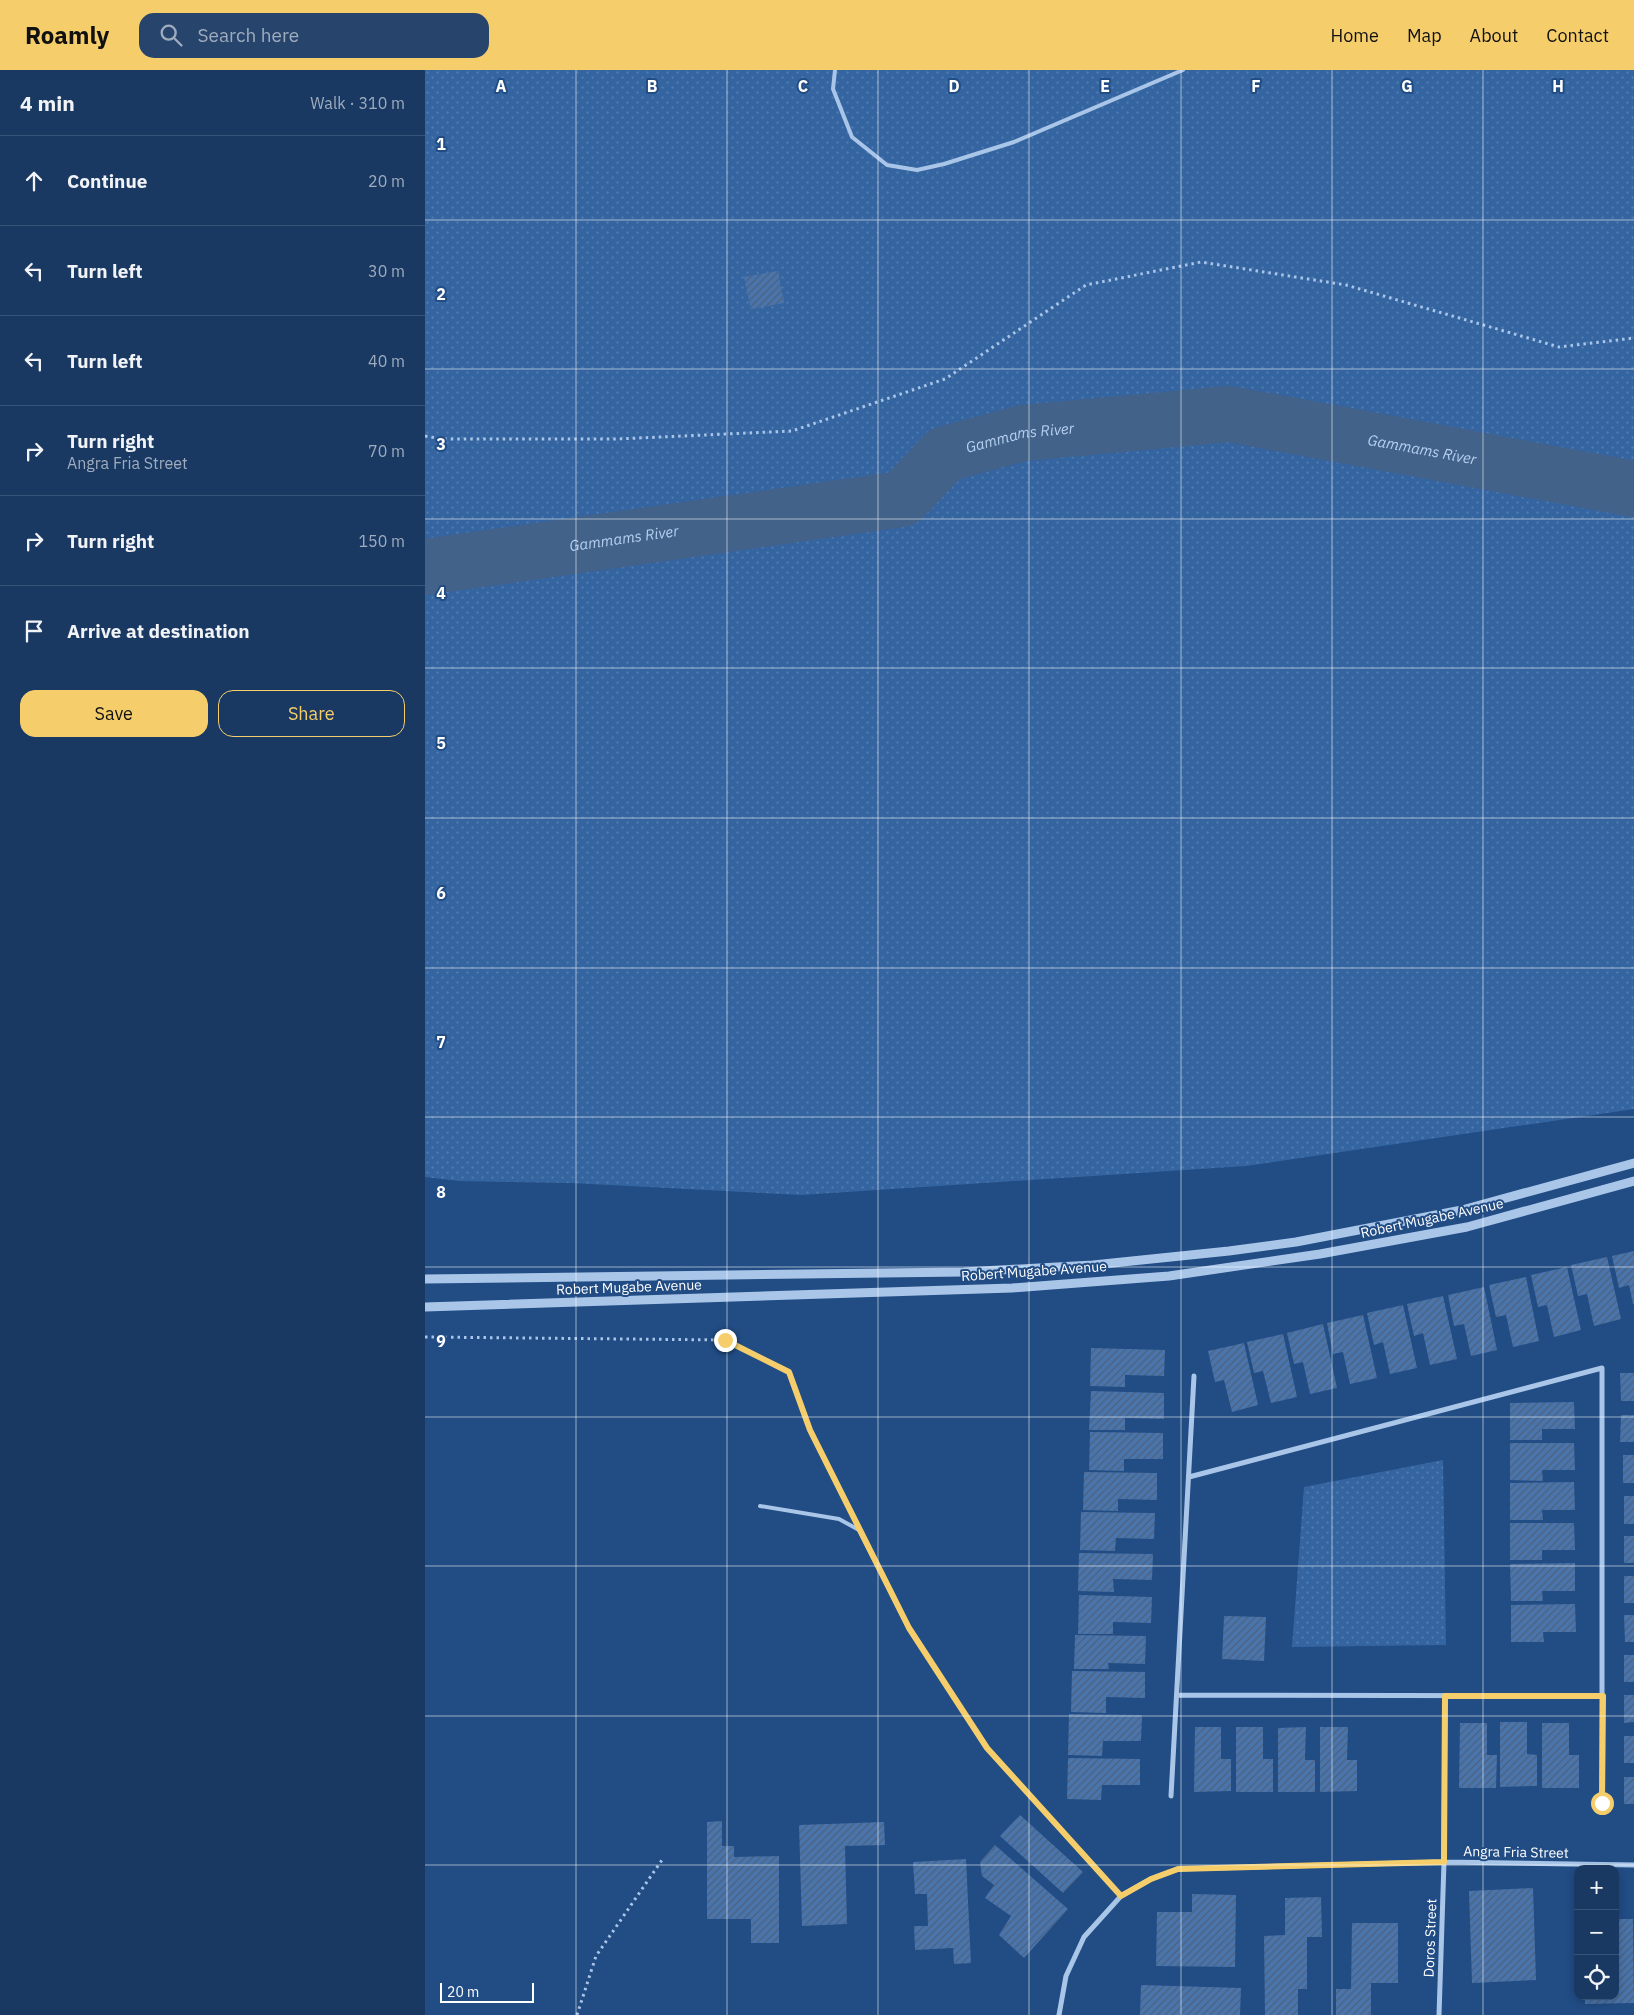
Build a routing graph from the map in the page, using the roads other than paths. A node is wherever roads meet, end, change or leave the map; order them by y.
1 (835, 70) edge
2 (1183, 70) edge
3 (1634, 1163) edge
4 (1634, 1181) edge
5 (425, 1279) edge
6 (425, 1307) edge
7 (1194, 1376) dead end
8 (1189, 1477) junction
9 (761, 1506) dead end
10 (1177, 1695) junction
11 (1445, 1696) junction
12 (1603, 1696) junction
13 (1171, 1796) dead end
14 (1602, 1803) dead end
15 (1444, 1862) junction
16 (1634, 1865) edge
17 (1121, 1896) junction
18 (1059, 2015) edge
19 (1439, 2015) edge

1 - 2 lane
3 - 5 street, Robert Mugabe Avenue
4 - 6 street, Robert Mugabe Avenue
7 - 8 street
8 - 10 street
8 - 12 street
9 - 17 lane
10 - 11 street
10 - 13 street
11 - 12 street
11 - 15 street, Doros Street
12 - 14 street
15 - 16 street, Angra Fria Street
15 - 17 street, Angra Fria Street
15 - 19 street, Doros Street
17 - 18 street, Angra Fria Street

